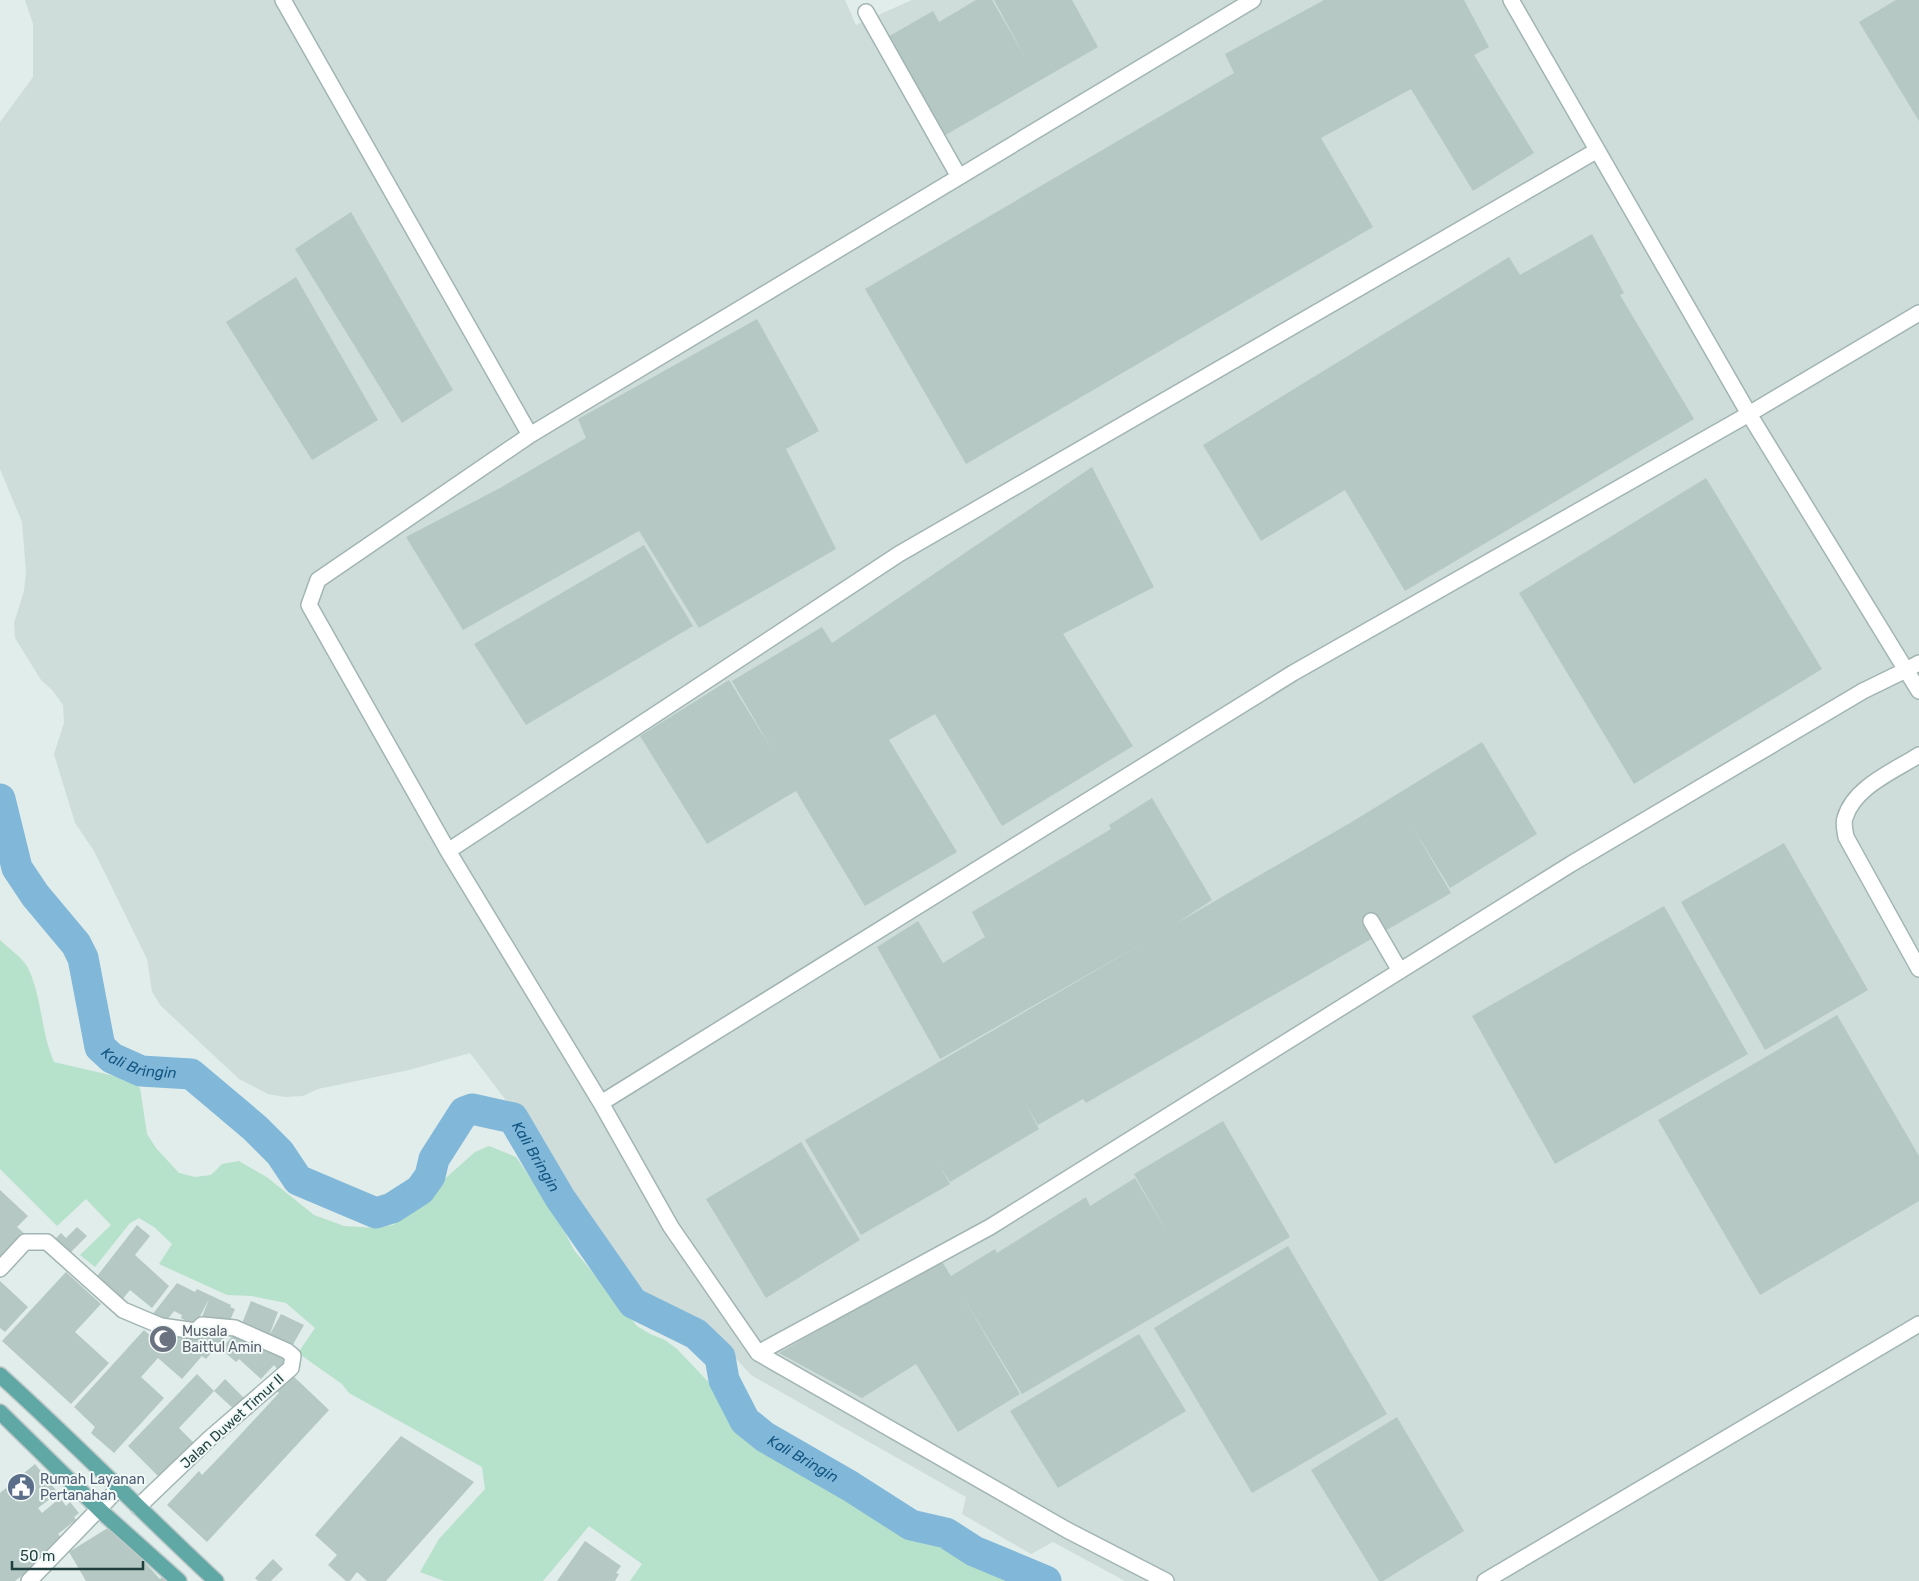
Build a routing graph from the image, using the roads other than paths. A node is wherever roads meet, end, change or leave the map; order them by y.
1 (283, 0) edge
2 (1252, 0) edge
3 (1511, 0) edge
4 (866, 12) dead end
5 (1596, 151) junction
6 (958, 176) junction
7 (1919, 314) edge
8 (1749, 414) junction
9 (530, 435) junction
10 (1913, 666) edge
11 (1919, 691) edge
12 (1919, 755) edge
13 (448, 851) junction
14 (1371, 921) dead end
15 (1919, 969) edge
16 (1400, 971) junction
17 (601, 1103) junction
18 (0, 1269) edge
19 (1919, 1324) edge
20 (758, 1353) junction
21 (0, 1375) edge
22 (0, 1412) edge
23 (119, 1488) junction
24 (138, 1507) junction
25 (100, 1510) junction
26 (29, 1581) edge
27 (178, 1581) edge
28 (216, 1581) edge
29 (1166, 1581) edge
30 (1485, 1581) edge

1 - 9 street
2 - 6 street
3 - 5 street
4 - 6 street
5 - 8 street
5 - 13 street
6 - 9 street
7 - 8 street
8 - 10 street
8 - 17 street
9 - 13 street
10 - 11 street
10 - 16 street
12 - 15 street
13 - 17 street
14 - 16 street
16 - 20 street
17 - 20 street
18 - 24 street, Jalan Duwet Timur II
19 - 30 street
20 - 29 street
21 - 23 main road
22 - 25 main road
23 - 24 main road
23 - 25 street
24 - 28 main road
25 - 26 street
25 - 27 main road

